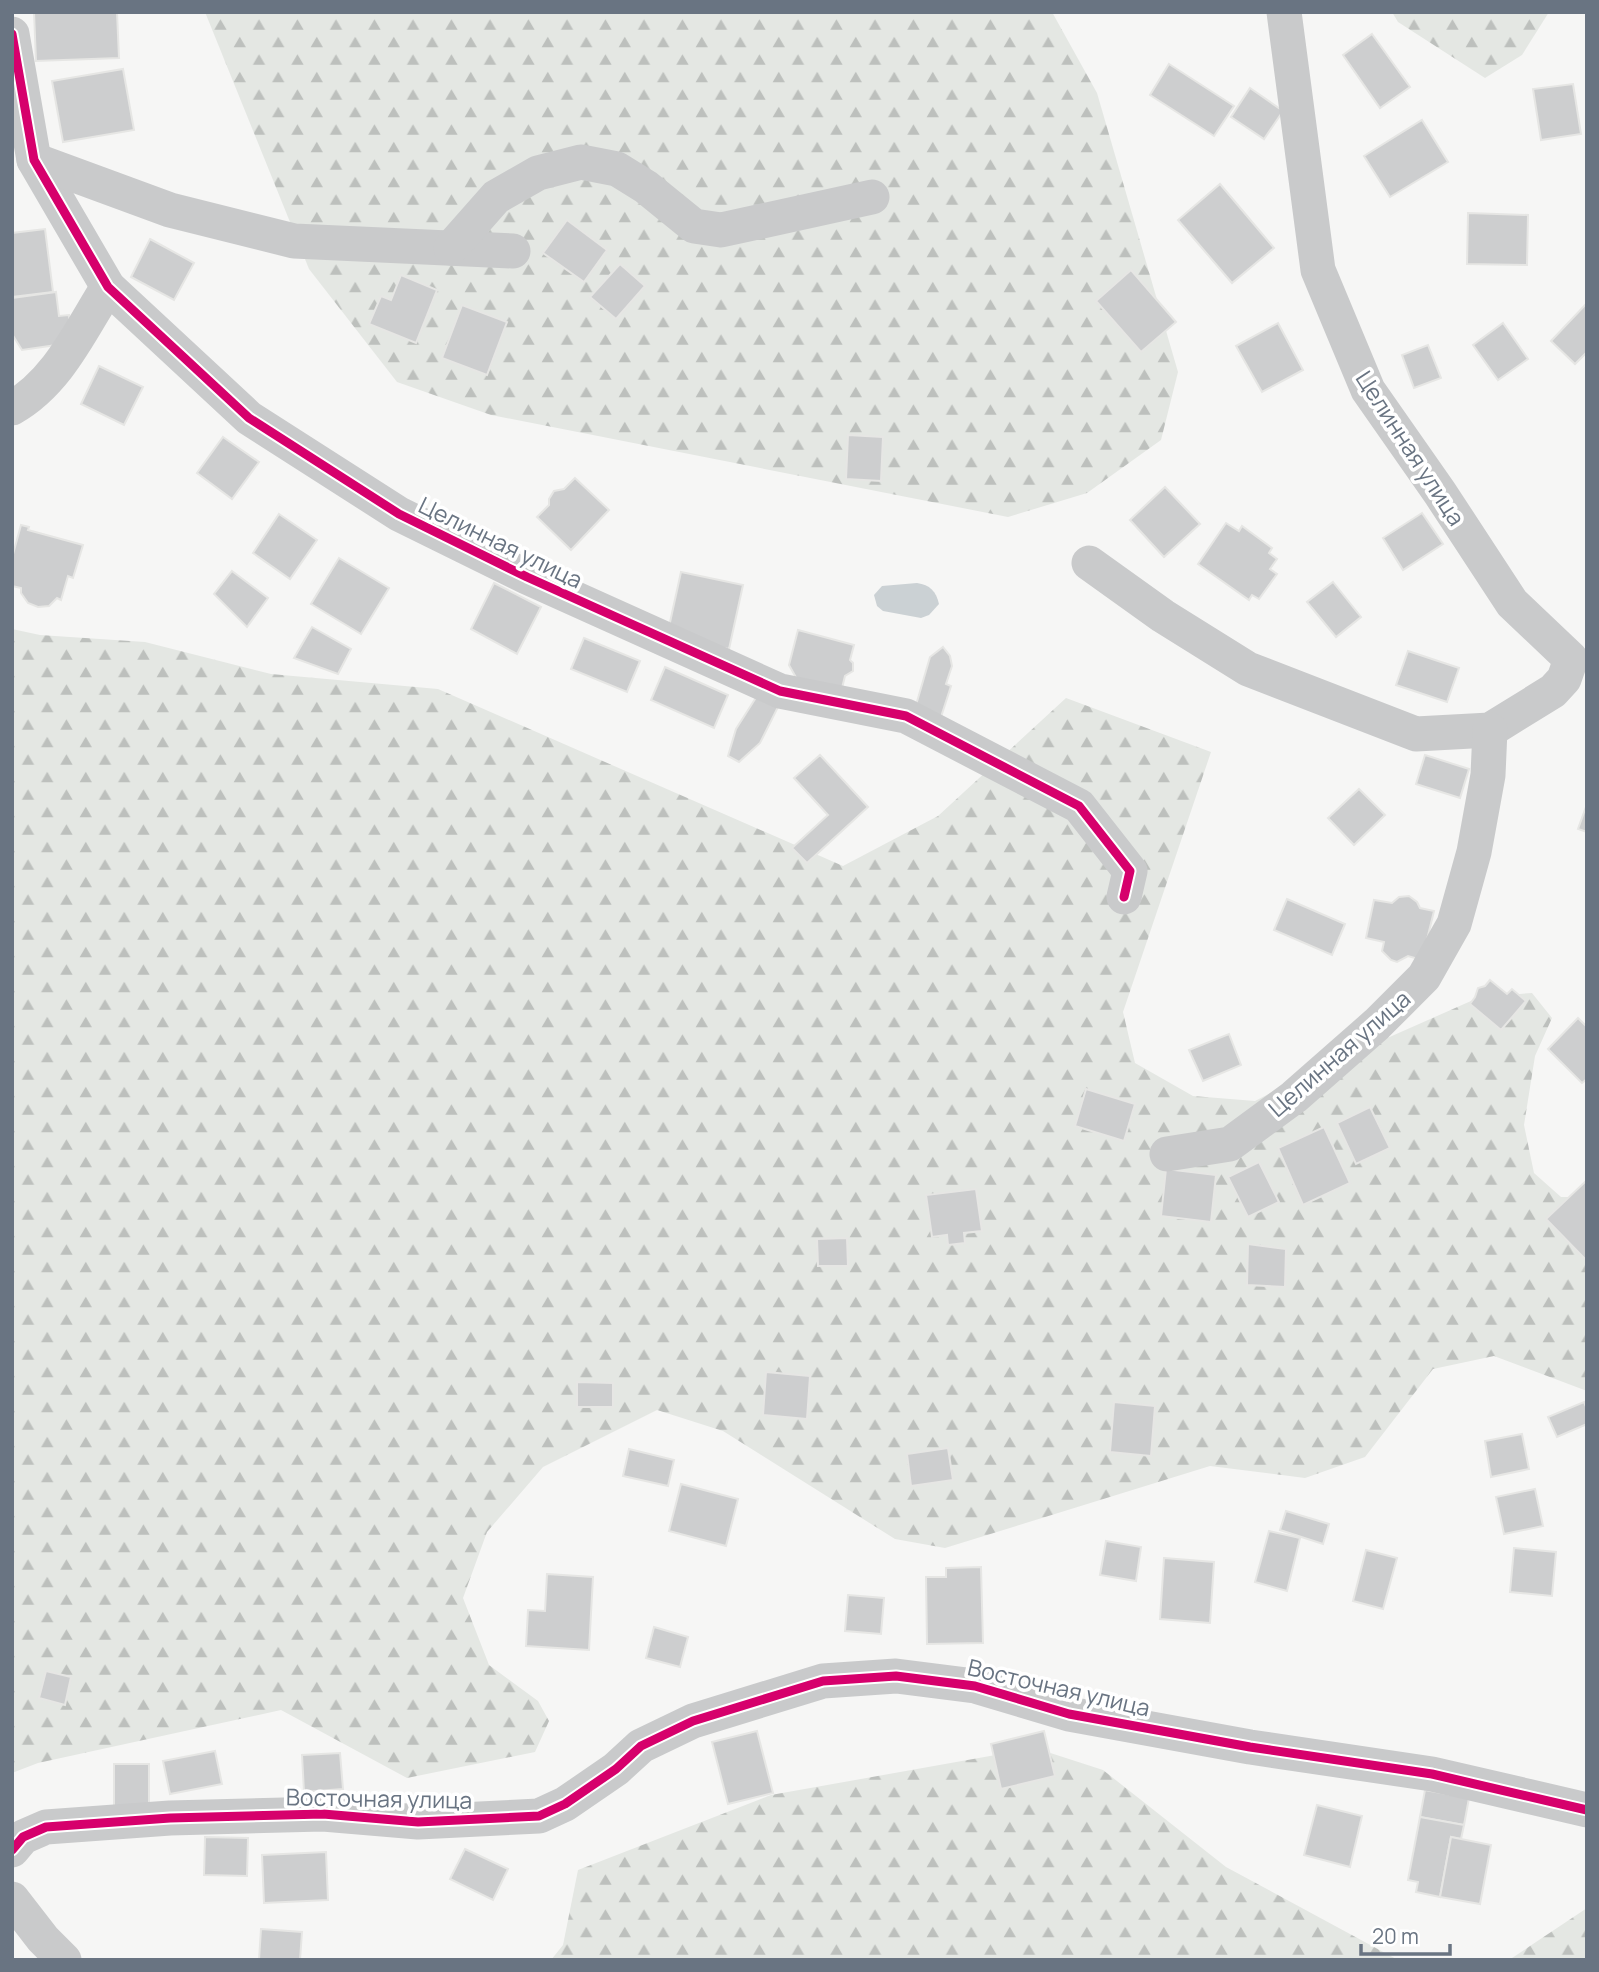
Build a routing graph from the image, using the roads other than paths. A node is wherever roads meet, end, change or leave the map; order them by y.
1 (1284, 12) edge
2 (12, 34) edge
3 (34, 160) junction
4 (872, 197) dead end
5 (451, 248) junction
6 (513, 251) dead end
7 (108, 287) junction
8 (12, 408) edge
9 (1089, 563) dead end
10 (1579, 664) edge
11 (1490, 730) junction
12 (1124, 897) dead end
13 (1167, 1154) dead end
14 (1587, 1811) edge
15 (12, 1850) edge
16 (12, 1899) edge
17 (64, 1960) edge

1 - 10 street, Целинная улица
2 - 3 street, Целинная улица
3 - 5 street
3 - 7 street, Целинная улица
4 - 5 street
5 - 6 street
7 - 8 street
7 - 12 street, Целинная улица
9 - 11 street, Целинная улица
10 - 11 street, Целинная улица
11 - 13 street, Целинная улица
14 - 15 street, Восточная улица
16 - 17 street

